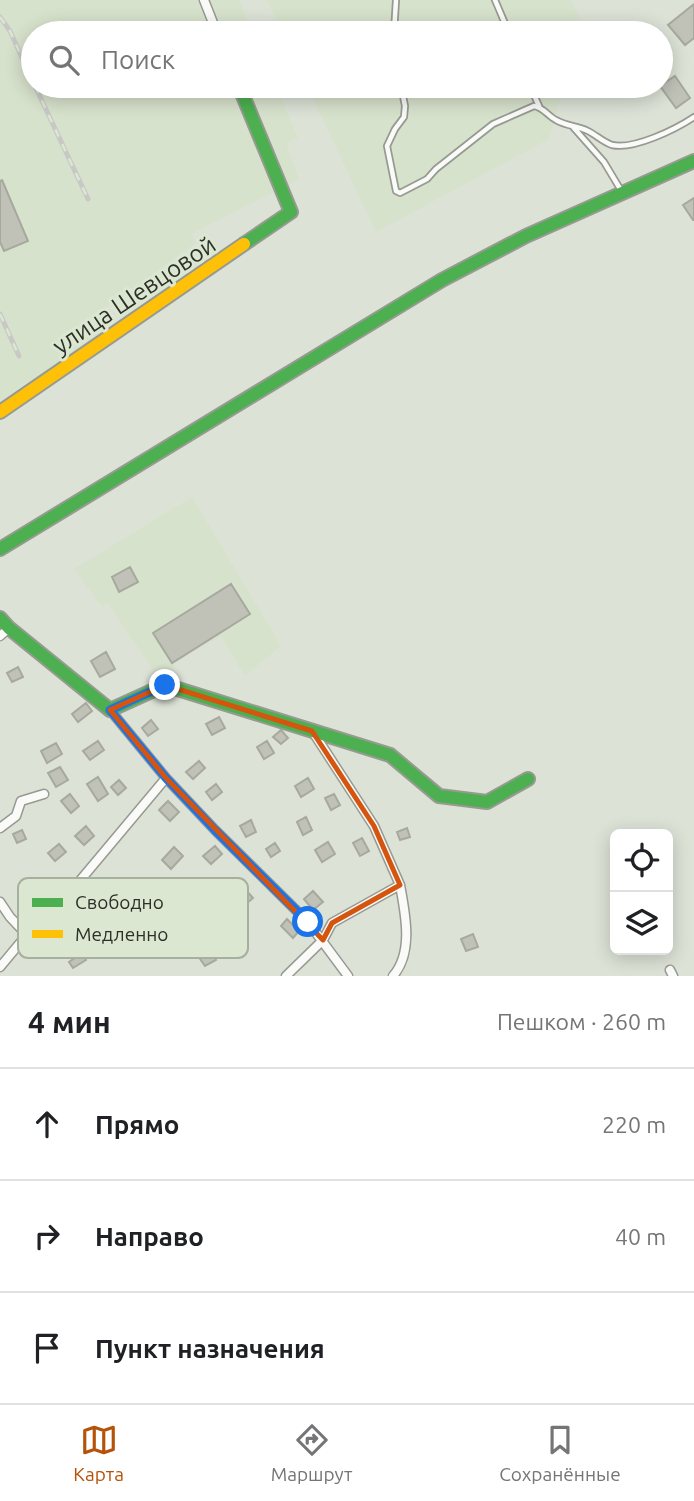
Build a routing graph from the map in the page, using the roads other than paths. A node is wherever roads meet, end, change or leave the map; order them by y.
1 (204, 0) edge
2 (397, 0) edge
3 (495, 0) edge
4 (212, 21) edge
5 (395, 21) edge
6 (504, 21) edge
7 (244, 98) edge
8 (403, 98) edge
9 (535, 98) edge
10 (539, 107) junction
11 (694, 117) edge
12 (572, 126) junction
13 (694, 161) edge
14 (622, 193) junction
15 (0, 412) edge
16 (0, 549) edge
17 (0, 618) edge
18 (5, 632) edge
19 (110, 710) junction
20 (312, 732) junction
21 (166, 778) junction
22 (528, 779) dead end
23 (44, 794) dead end
24 (0, 828) edge
25 (82, 878) edge
26 (400, 885) junction
27 (0, 902) edge
28 (18, 925) edge
29 (323, 940) junction
30 (18, 945) edge
31 (0, 967) edge
32 (286, 976) edge
33 (348, 976) edge
34 (393, 976) edge

1 - 4 street
2 - 5 lane
3 - 6 lane
7 - 15 street, улица Шевцовой
8 - 10 lane
9 - 10 lane
10 - 12 lane
11 - 12 lane
12 - 14 lane
13 - 14 street
14 - 16 street
17 - 18 street
18 - 19 street
19 - 20 street
19 - 21 street
20 - 22 street
20 - 26 street
21 - 25 street
21 - 29 street
23 - 24 street
26 - 29 street
26 - 34 street
27 - 28 street
29 - 32 street
29 - 33 street
30 - 31 street

